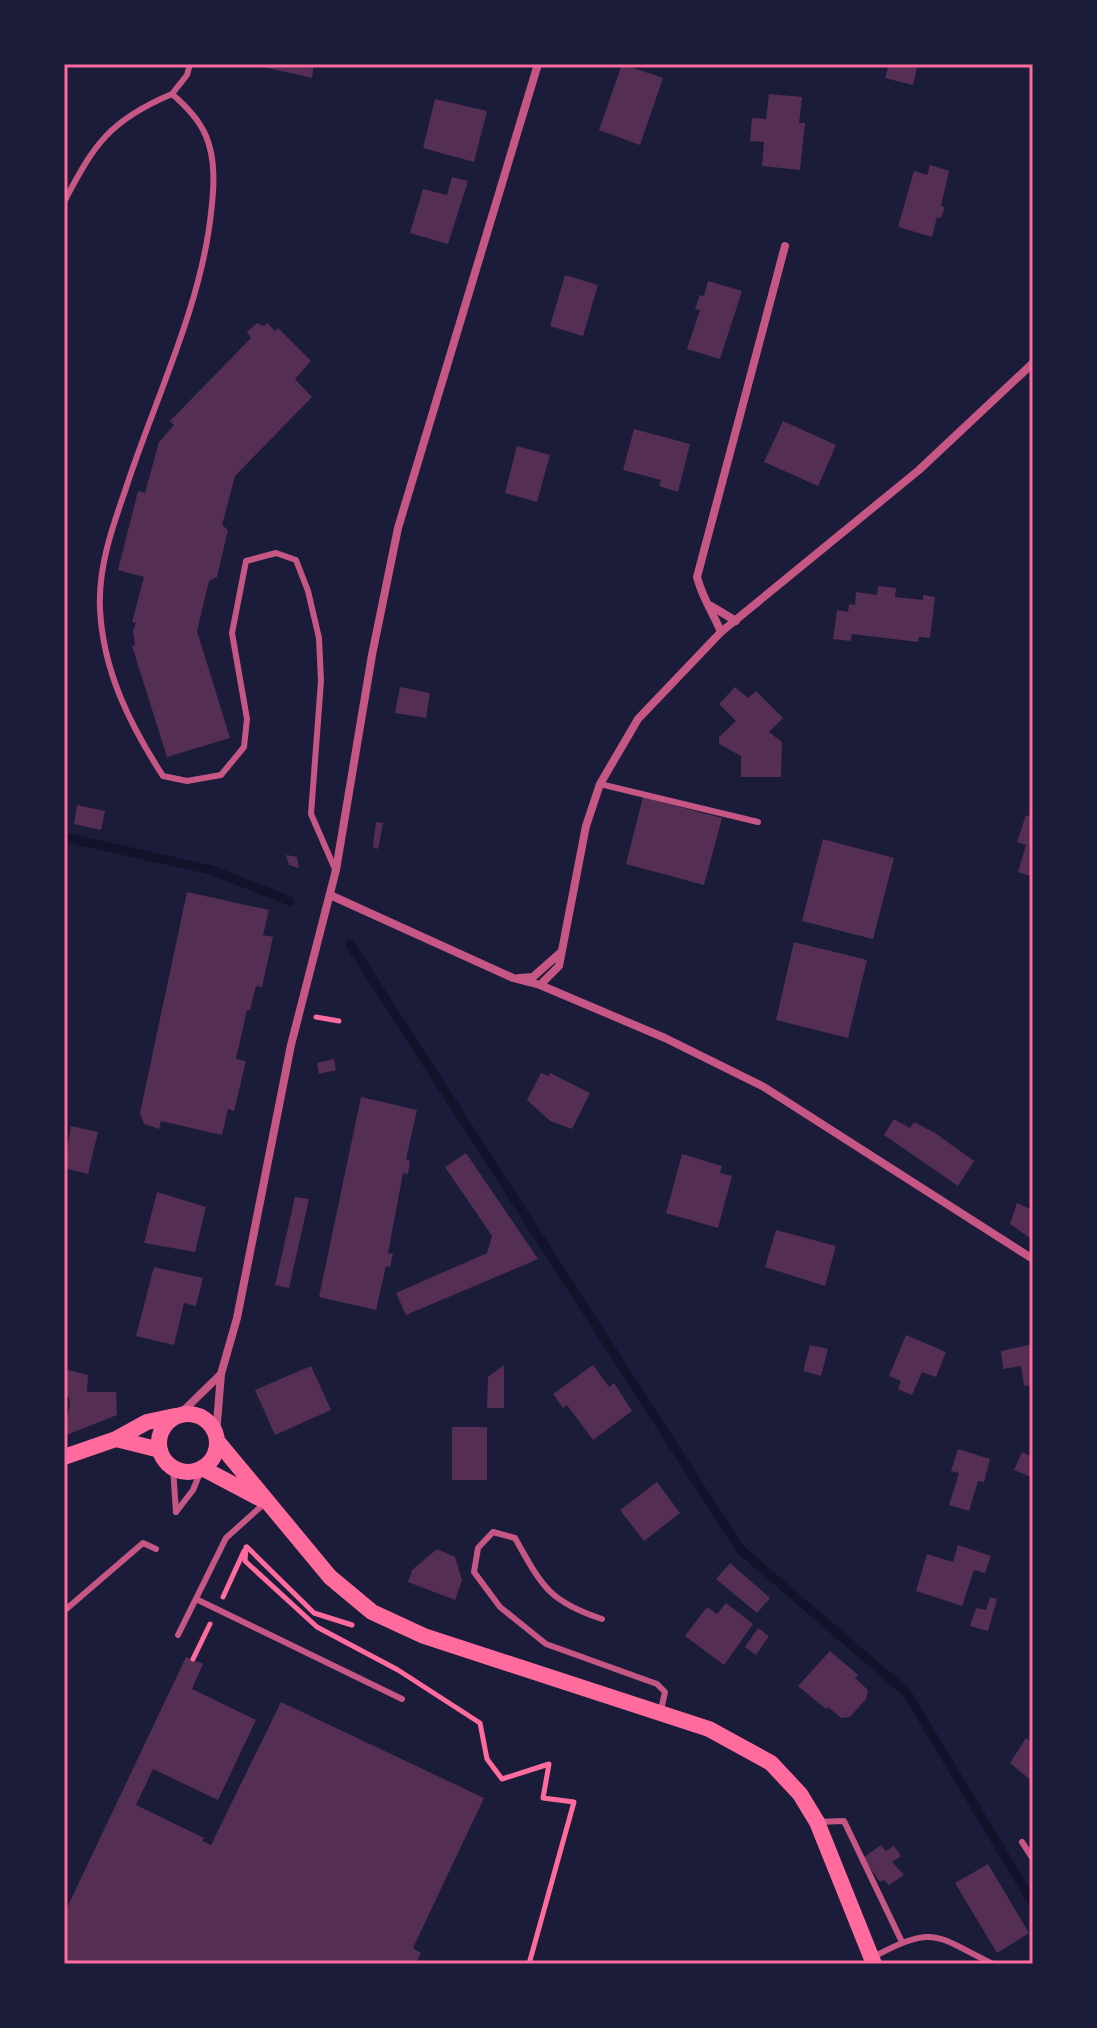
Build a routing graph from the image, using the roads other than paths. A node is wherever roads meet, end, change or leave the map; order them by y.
1 (190, 64) edge
2 (538, 64) edge
3 (172, 94) junction
4 (64, 202) edge
5 (785, 246) dead end
6 (1033, 363) edge
7 (710, 606) junction
8 (736, 621) junction
9 (721, 632) junction
10 (600, 784) junction
11 (758, 822) dead end
12 (336, 870) junction
13 (330, 895) junction
14 (564, 946) junction
15 (513, 978) junction
16 (540, 985) junction
17 (1033, 1259) edge
18 (221, 1374) junction
19 (178, 1416) junction
20 (116, 1439) junction
21 (217, 1439) junction
22 (160, 1450) junction
23 (64, 1457) edge
24 (173, 1468) junction
25 (202, 1468) junction
26 (266, 1502) junction
27 (156, 1549) dead end
28 (196, 1599) junction
29 (64, 1611) edge
30 (602, 1619) dead end
31 (178, 1635) dead end
32 (402, 1699) dead end
33 (660, 1714) junction
34 (817, 1822) junction
35 (1022, 1842) dead end
36 (1033, 1859) edge
37 (902, 1942) junction
38 (873, 1961) edge
39 (993, 1964) edge

1 - 3 lane
2 - 12 street
3 - 4 lane
3 - 12 lane
5 - 7 street
6 - 8 street
7 - 8 street
7 - 9 street
8 - 9 street
9 - 10 street
10 - 11 lane
10 - 14 street
12 - 13 street
13 - 15 street
13 - 18 street
14 - 15 street
14 - 16 street
15 - 16 street
16 - 17 street
18 - 19 street
18 - 21 street
19 - 20 main road
19 - 21 main road
19 - 22 main road
20 - 22 main road
20 - 23 main road
21 - 25 main road
21 - 26 main road
22 - 24 main road
24 - 25 main road
24 - 25 lane
25 - 26 main road
26 - 28 lane
26 - 33 main road
27 - 29 lane
28 - 31 lane
28 - 32 lane
30 - 33 lane
33 - 34 main road
34 - 37 lane
34 - 38 main road
35 - 36 lane
37 - 38 lane
37 - 39 lane

